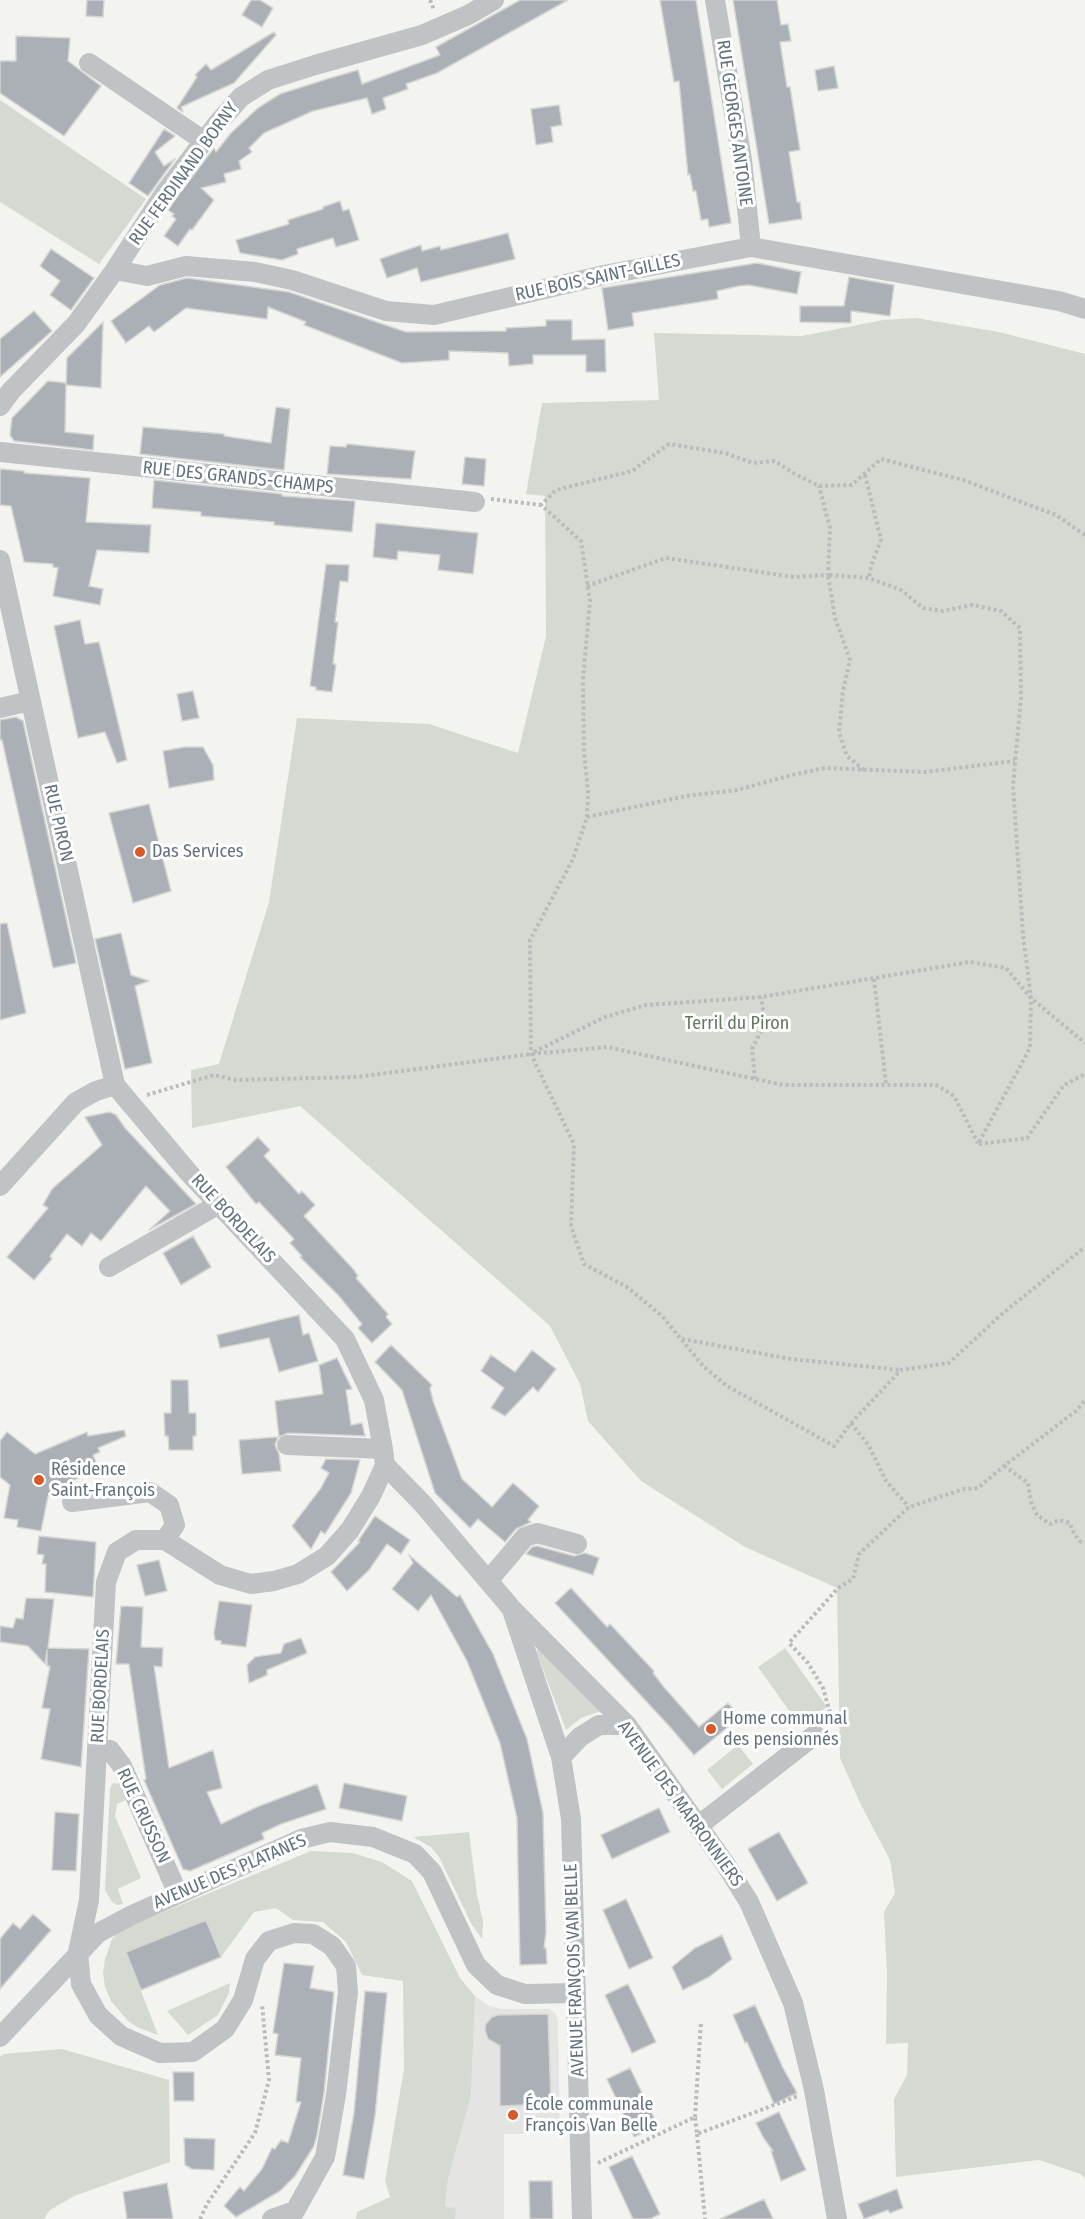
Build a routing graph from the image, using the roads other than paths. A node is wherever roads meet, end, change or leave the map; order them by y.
1 (494, 0) edge
2 (715, 0) edge
3 (89, 63) dead end
4 (204, 141) junction
5 (751, 247) junction
6 (115, 270) junction
7 (1085, 309) edge
8 (0, 406) edge
9 (0, 452) edge
10 (475, 502) road end
11 (0, 560) edge
12 (30, 701) junction
13 (0, 708) edge
14 (121, 1093) junction
15 (0, 1186) edge
16 (219, 1204) junction
17 (109, 1267) dead end
18 (287, 1445) dead end
19 (384, 1457) junction
20 (72, 1502) dead end
21 (165, 1540) junction
22 (577, 1544) dead end
23 (488, 1581) junction
24 (512, 1609) junction
25 (627, 1725) junction
26 (815, 1736) road end
27 (98, 1749) junction
28 (561, 1757) junction
29 (698, 1826) junction
30 (178, 1894) junction
31 (78, 1952) junction
32 (575, 1993) junction
33 (0, 2037) edge
34 (296, 2215) edge
35 (272, 2219) edge
36 (582, 2219) edge
37 (837, 2219) edge

1 - 4 street, RUE FERDINAND BORNY
2 - 5 street, RUE GEORGES ANTOINE
3 - 4 street
4 - 6 street, RUE FERDINAND BORNY
5 - 6 street, RUE BOIS SAINT-GILLES
5 - 7 street, RUE BOIS SAINT-GILLES
6 - 8 street, RUE FERDINAND BORNY
9 - 10 street, RUE DES GRANDS-CHAMPS
11 - 12 street, RUE PIRON
12 - 13 street
12 - 14 street, RUE PIRON
14 - 15 street
14 - 16 street, RUE BORDELAIS
16 - 17 street
16 - 19 street, RUE BORDELAIS
18 - 19 street
19 - 21 street
19 - 23 street, AVENUE DES MARRONNIERS
20 - 21 street
21 - 27 street, RUE BORDELAIS
22 - 23 street
23 - 24 street, AVENUE DES MARRONNIERS
24 - 25 street, AVENUE DES MARRONNIERS
24 - 28 street, AVENUE FRANÇOIS VAN BELLE
25 - 28 street
25 - 29 street, AVENUE DES MARRONNIERS
26 - 29 street
27 - 30 street, RUE CRUSSON
27 - 31 street, RUE BORDELAIS
28 - 32 street, AVENUE FRANÇOIS VAN BELLE
29 - 37 street, AVENUE DES MARRONNIERS
30 - 31 street, AVENUE DES PLATANES
30 - 32 street, AVENUE DES PLATANES
31 - 33 street, AVENUE DES PLATANES
31 - 34 street, RUE BORDELAIS
32 - 36 street, AVENUE FRANÇOIS VAN BELLE
34 - 35 street, RUE BORDELAIS

